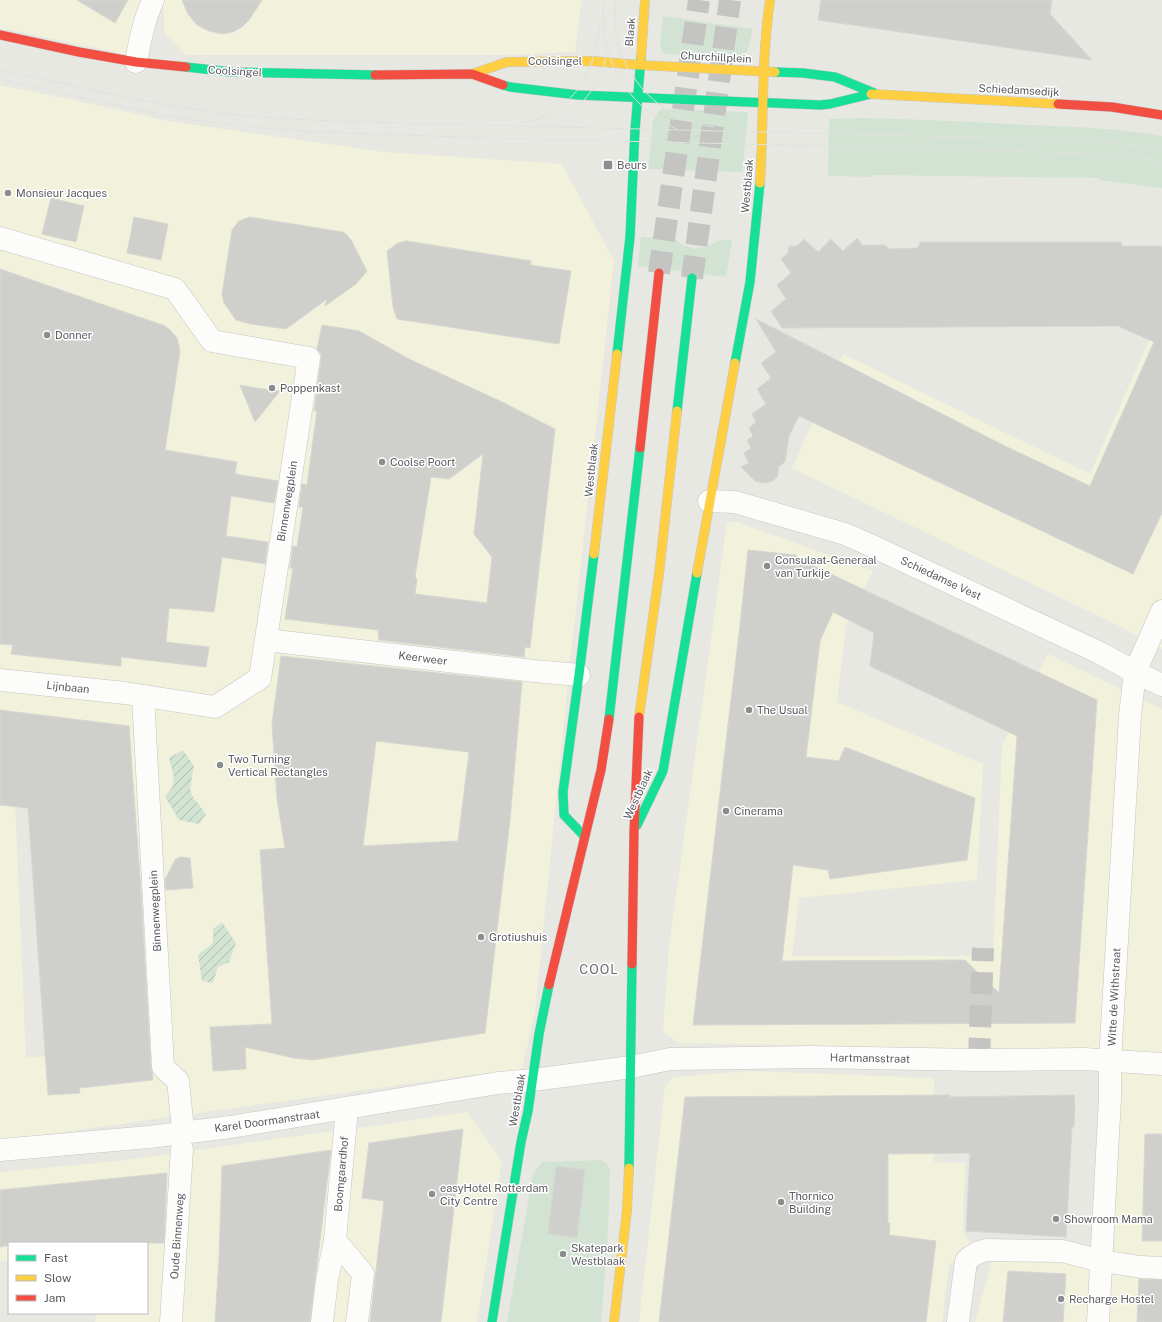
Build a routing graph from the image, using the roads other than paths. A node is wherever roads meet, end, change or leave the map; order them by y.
1 (153, 0) edge
2 (645, 0) edge
3 (770, 0) edge
4 (0, 35) edge
5 (136, 62) junction
6 (639, 65) junction
7 (763, 72) junction
8 (472, 74) junction
9 (874, 93) junction
10 (637, 98) junction
11 (763, 103) junction
12 (1162, 114) edge
13 (0, 238) edge
14 (658, 273) tunnel mouth
15 (692, 278) tunnel mouth
16 (709, 501) junction
17 (1162, 611) edge
18 (266, 640) junction
19 (1135, 672) junction
20 (579, 675) junction
21 (0, 680) edge
22 (1162, 685) edge
23 (140, 695) junction
24 (634, 832) junction
25 (584, 836) junction
26 (1110, 1061) junction
27 (1162, 1064) edge
28 (631, 1067) junction
29 (533, 1080) junction
30 (347, 1109) junction
31 (182, 1120) dead end
32 (182, 1149) dead end
33 (0, 1150) edge
34 (335, 1240) junction
35 (1102, 1261) junction
36 (1162, 1268) edge
37 (171, 1322) edge
38 (322, 1322) edge
39 (357, 1322) edge
40 (492, 1322) edge
41 (614, 1322) edge
42 (958, 1322) edge
43 (1098, 1322) edge

1 - 5 street
2 - 6 main road, Blaak
3 - 7 main road
4 - 5 main road, Coolsingel
5 - 8 main road, Coolsingel
6 - 7 main road, Churchillplein
6 - 8 main road, Coolsingel
6 - 10 main road
7 - 9 main road, Schiedamsedijk
7 - 11 main road, Churchillplein
8 - 10 main road, Coolsingel
9 - 11 main road, Schiedamsedijk
9 - 12 main road, Schiedamsedijk
10 - 11 main road
10 - 20 main road, Westblaak
11 - 16 main road, Westblaak
13 - 18 street, Binnenwegplein
14 - 25 main road, Westblaak
15 - 24 main road, Westblaak
16 - 19 street, Schiedamse Vest
16 - 24 main road, Westblaak
17 - 19 street, Witte de Withstraat
18 - 20 street, Keerweer
18 - 23 street, Binnenwegplein
19 - 22 street, Schiedamse Vest
19 - 26 street, Witte de Withstraat
20 - 25 main road, Westblaak
21 - 23 street, Lijnbaan
23 - 31 street, Binnenwegplein
24 - 28 main road, Westblaak
25 - 29 main road, Westblaak
26 - 27 street, Hartmansstraat
26 - 28 street, Hartmansstraat
26 - 35 street, Witte de Withstraat
28 - 29 street, Hartmansstraat
28 - 41 main road, Westblaak
29 - 30 street, Karel Doormanstraat
29 - 40 main road, Westblaak
30 - 33 street, Karel Doormanstraat
30 - 34 street, Boomgaardhof
32 - 37 street, Oude Binnenweg
34 - 38 street, Boomgaardhof
34 - 39 street
35 - 36 street
35 - 42 street
35 - 43 street, Witte de Withstraat

